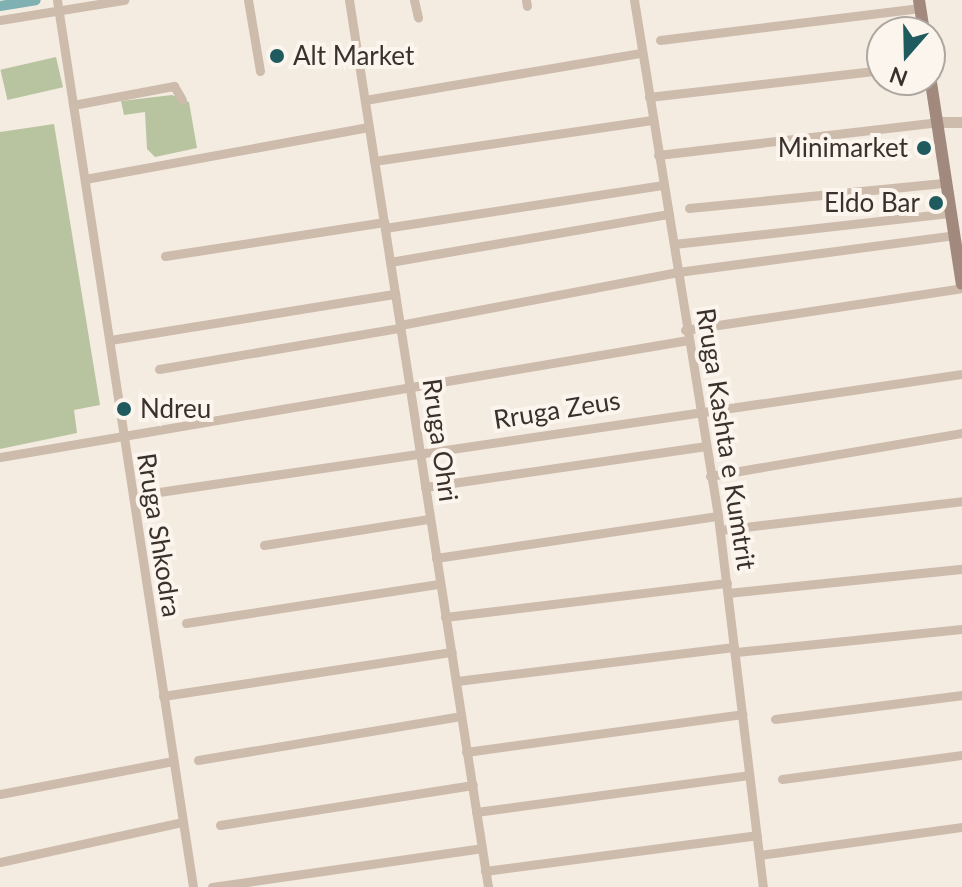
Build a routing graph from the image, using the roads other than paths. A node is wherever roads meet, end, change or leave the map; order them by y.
1 (124, 0) edge
2 (248, 0) edge
3 (349, 0) edge
4 (414, 0) edge
5 (634, 0) edge
6 (920, 4) edge
7 (57, 5) edge
8 (418, 18) dead end
9 (0, 20) edge
10 (660, 40) dead end
11 (641, 53) junction
12 (260, 71) dead end
13 (866, 72) edge
14 (933, 96) edge
15 (649, 97) junction
16 (182, 100) dead end
17 (365, 100) junction
18 (73, 105) junction
19 (652, 120) junction
20 (937, 122) junction
21 (962, 122) edge
22 (368, 127) junction
23 (658, 155) junction
24 (374, 161) junction
25 (85, 179) junction
26 (946, 183) junction
27 (662, 185) junction
28 (689, 208) dead end
29 (951, 213) junction
30 (669, 214) junction
31 (384, 225) junction
32 (955, 235) junction
33 (674, 244) junction
34 (165, 256) dead end
35 (390, 262) junction
36 (678, 272) junction
37 (962, 286) edge
38 (395, 294) junction
39 (400, 327) junction
40 (686, 335) junction
41 (110, 340) junction
42 (159, 369) dead end
43 (962, 374) edge
44 (410, 387) junction
45 (700, 410) junction
46 (962, 433) edge
47 (120, 435) junction
48 (706, 446) junction
49 (420, 455) junction
50 (0, 457) edge
51 (710, 476) junction
52 (425, 487) junction
53 (159, 492) dead end
54 (962, 501) edge
55 (718, 516) junction
56 (429, 519) junction
57 (720, 530) junction
58 (264, 545) dead end
59 (436, 558) junction
60 (962, 569) edge
61 (439, 584) junction
62 (728, 588) junction
63 (445, 617) junction
64 (186, 623) dead end
65 (962, 629) edge
66 (735, 650) junction
67 (452, 652) junction
68 (457, 681) junction
69 (962, 695) edge
70 (163, 696) junction
71 (742, 714) junction
72 (460, 716) junction
73 (775, 719) dead end
74 (466, 752) junction
75 (962, 755) edge
76 (198, 760) dead end
77 (173, 761) junction
78 (748, 775) junction
79 (782, 779) dead end
80 (473, 785) junction
81 (0, 794) edge
82 (476, 812) junction
83 (182, 822) junction
84 (220, 825) dead end
85 (962, 827) edge
86 (757, 835) junction
87 (481, 848) junction
88 (760, 855) junction
89 (0, 862) edge
90 (485, 871) junction
91 (193, 887) edge
92 (212, 887) edge
93 (488, 887) edge
94 (763, 887) edge

1 - 7 street
2 - 12 street
3 - 17 street, Rruga Ohri
4 - 8 street
5 - 11 street, Rruga Kashta e Kumtrit
6 - 10 street
7 - 9 street
7 - 18 street, Rruga Shkodra
11 - 15 street, Rruga Kashta e Kumtrit
11 - 17 street
13 - 15 street
14 - 20 main road
15 - 19 street, Rruga Kashta e Kumtrit
16 - 18 street
17 - 22 street, Rruga Ohri
18 - 25 street, Rruga Shkodra
19 - 23 street, Rruga Kashta e Kumtrit
19 - 24 street
20 - 21 street
20 - 23 street
20 - 26 main road
22 - 24 street, Rruga Ohri
22 - 25 street
23 - 27 street, Rruga Kashta e Kumtrit
24 - 31 street, Rruga Ohri
25 - 41 street, Rruga Shkodra
26 - 28 street
26 - 29 main road
27 - 30 street, Rruga Kashta e Kumtrit
27 - 31 street
29 - 32 main road
29 - 33 street
30 - 33 street, Rruga Kashta e Kumtrit
30 - 35 street
31 - 34 street
31 - 35 street, Rruga Ohri
32 - 36 street
32 - 37 main road
33 - 36 street, Rruga Kashta e Kumtrit
35 - 38 street, Rruga Ohri
36 - 39 street
36 - 40 street, Rruga Kashta e Kumtrit
37 - 40 street
38 - 39 street, Rruga Ohri
38 - 41 street
39 - 42 street
39 - 44 street, Rruga Ohri
40 - 44 street
40 - 45 street, Rruga Kashta e Kumtrit
41 - 47 street, Rruga Shkodra
43 - 45 street, Rruga Zeus
44 - 47 street
44 - 49 street, Rruga Ohri
45 - 48 street, Rruga Kashta e Kumtrit
45 - 49 street, Rruga Zeus
46 - 51 street
47 - 50 street
47 - 70 street, Rruga Shkodra
48 - 51 street, Rruga Kashta e Kumtrit
48 - 52 street
49 - 52 street, Rruga Ohri
49 - 53 street, Rruga Zeus
51 - 55 street, Rruga Kashta e Kumtrit
52 - 56 street, Rruga Ohri
54 - 57 street
55 - 57 street, Rruga Kashta e Kumtrit
55 - 59 street
56 - 58 street
56 - 59 street, Rruga Ohri
57 - 62 street, Rruga Kashta e Kumtrit
59 - 61 street, Rruga Ohri
60 - 62 street
61 - 63 street, Rruga Ohri
61 - 64 street
62 - 63 street
62 - 66 street, Rruga Kashta e Kumtrit
63 - 67 street, Rruga Ohri
65 - 66 street
66 - 68 street
66 - 71 street, Rruga Kashta e Kumtrit
67 - 68 street, Rruga Ohri
67 - 70 street
68 - 72 street, Rruga Ohri
69 - 73 street
70 - 77 street, Rruga Shkodra
71 - 74 street
71 - 78 street, Rruga Kashta e Kumtrit
72 - 74 street, Rruga Ohri
72 - 76 street
74 - 80 street, Rruga Ohri
75 - 79 street
77 - 81 street
77 - 83 street, Rruga Shkodra
78 - 82 street
78 - 86 street, Rruga Kashta e Kumtrit
80 - 82 street, Rruga Ohri
80 - 84 street
82 - 87 street, Rruga Ohri
83 - 89 street
83 - 91 street, Rruga Shkodra
85 - 88 street
86 - 88 street, Rruga Kashta e Kumtrit
86 - 90 street
87 - 90 street, Rruga Ohri
87 - 92 street
88 - 94 street, Rruga Kashta e Kumtrit
90 - 93 street, Rruga Ohri

